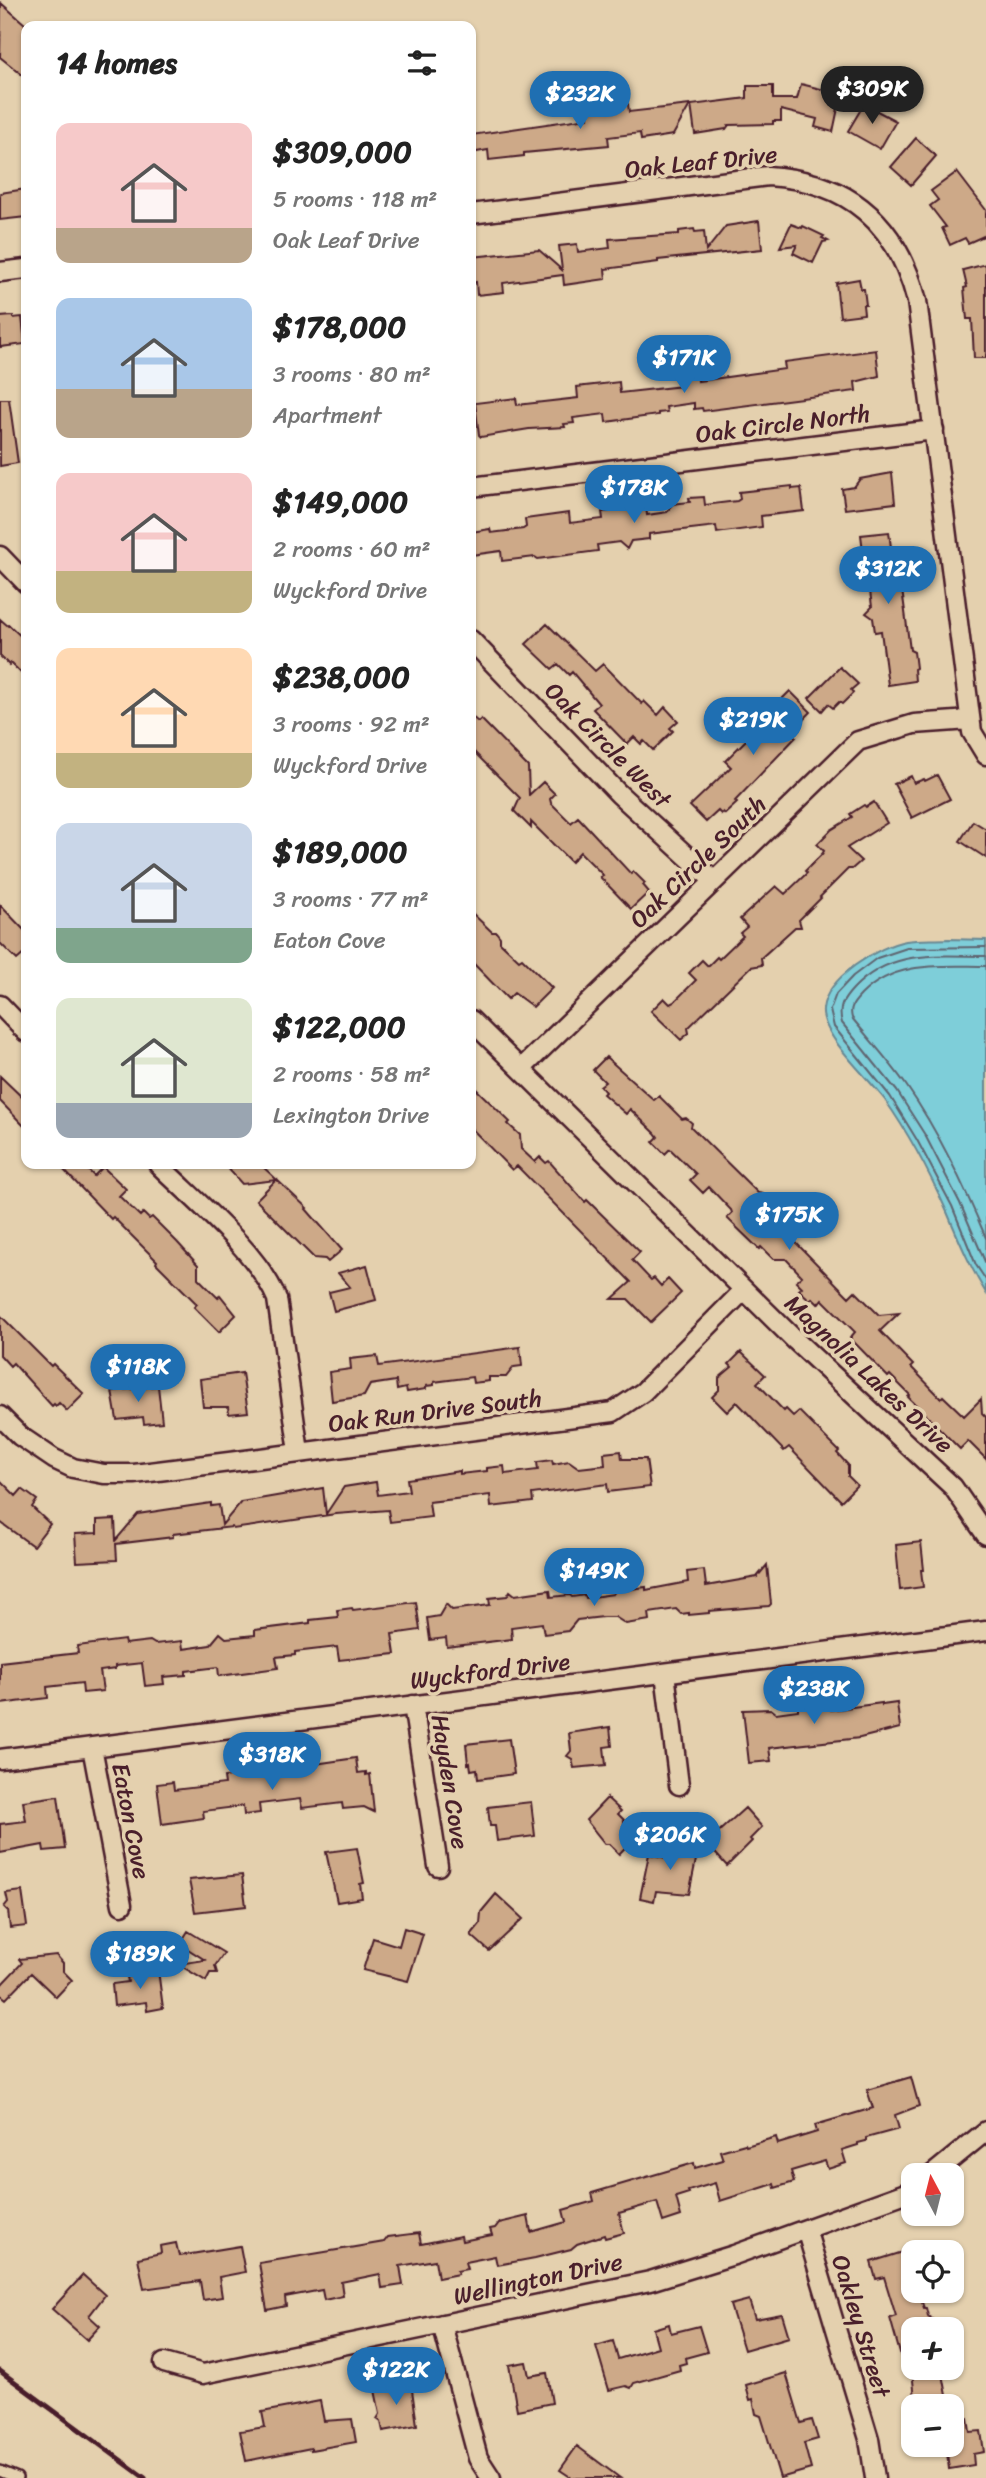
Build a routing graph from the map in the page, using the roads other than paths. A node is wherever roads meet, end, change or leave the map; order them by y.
1 (476, 213) edge
2 (21, 270) edge
3 (0, 272) edge
4 (933, 430) junction
5 (476, 486) edge
6 (0, 556) edge
7 (21, 578) edge
8 (476, 645) edge
9 (970, 720) junction
10 (986, 755) edge
11 (714, 881) junction
12 (0, 1004) edge
13 (476, 1025) edge
14 (21, 1027) edge
15 (521, 1069) junction
16 (163, 1169) edge
17 (744, 1290) junction
18 (0, 1416) edge
19 (299, 1452) junction
20 (986, 1535) edge
21 (986, 1631) edge
22 (665, 1673) junction
23 (413, 1705) junction
24 (92, 1747) junction
25 (0, 1759) edge
26 (679, 1785) dead end
27 (438, 1866) dead end
28 (122, 1905) dead end
29 (986, 2131) edge
30 (947, 2163) edge
31 (901, 2195) edge
32 (806, 2229) junction
33 (442, 2324) junction
34 (164, 2363) dead end
35 (0, 2471) edge
36 (17, 2478) edge
37 (491, 2478) edge
38 (875, 2478) edge

1 - 4 street, Oak Leaf Drive
2 - 3 street
4 - 5 street, Oak Circle North
4 - 9 street, Oak Leaf Drive
6 - 7 street
8 - 11 street, Oak Circle West
9 - 10 street, Oak Leaf Drive
9 - 11 street, Oak Circle South
11 - 15 street, Oak Circle South
12 - 14 street
13 - 15 street, Magnolia Lakes Drive
15 - 17 street, Magnolia Lakes Drive
16 - 19 street
17 - 19 street, Oak Run Drive South
17 - 20 street, Magnolia Lakes Drive
18 - 19 street, Oak Run Drive South
21 - 22 street, Wyckford Drive
22 - 23 street, Wyckford Drive
22 - 26 street
23 - 24 street, Wyckford Drive
23 - 27 street, Hayden Cove
24 - 25 street, Wyckford Drive
24 - 28 street, Eaton Cove
29 - 30 street
31 - 32 street, Wellington Drive
32 - 33 street, Wellington Drive
32 - 38 street, Oakley Street
33 - 34 street, Wellington Drive
33 - 37 street
35 - 36 lane

